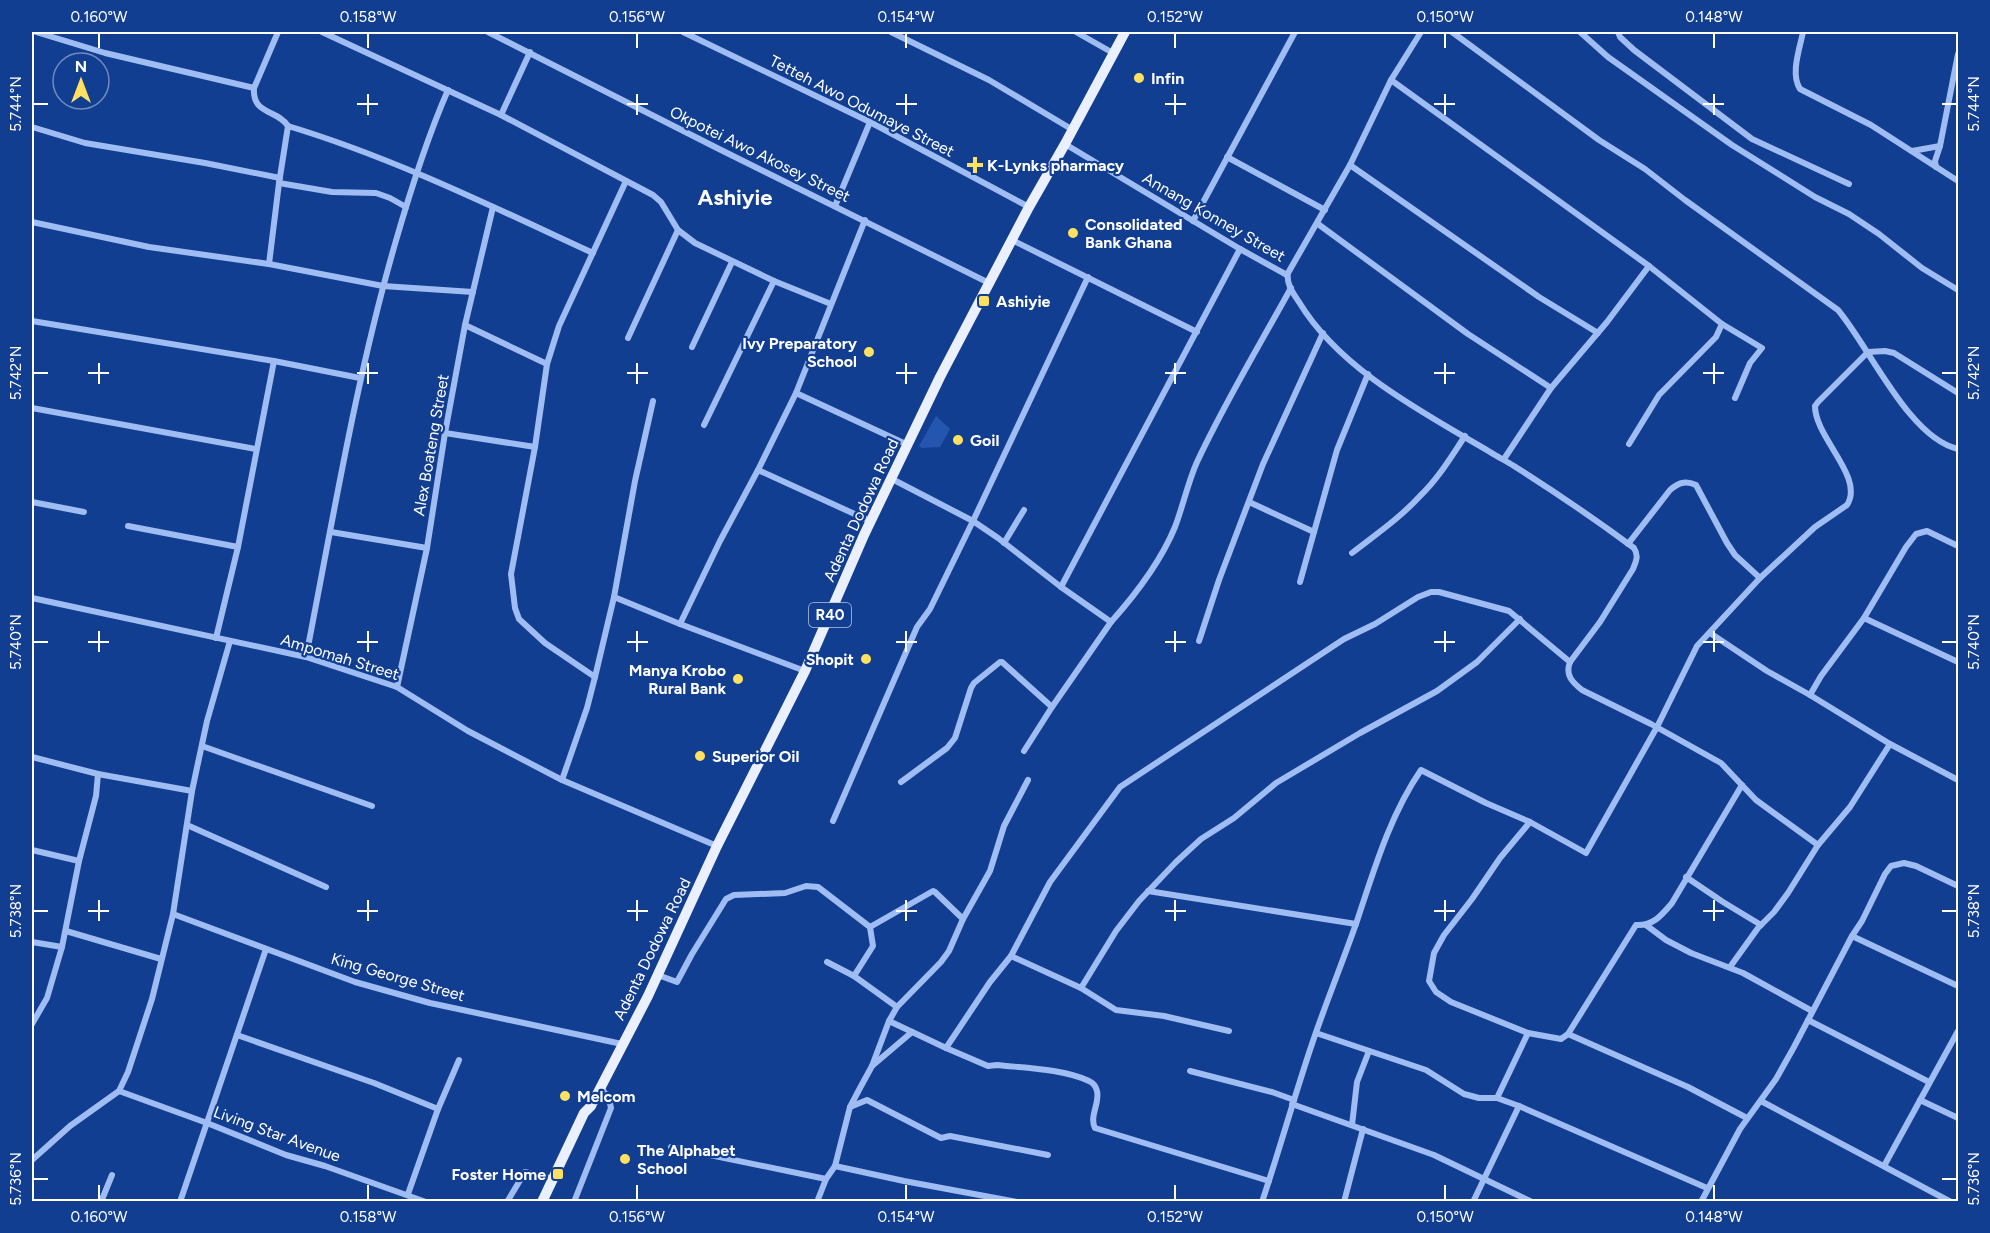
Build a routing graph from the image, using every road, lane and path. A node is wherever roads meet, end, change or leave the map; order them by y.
1 (36, 32) edge
2 (278, 32) edge
3 (322, 32) edge
4 (488, 32) edge
5 (683, 32) edge
6 (891, 32) edge
7 (1076, 32) edge
8 (1125, 32) edge
9 (1295, 32) edge
10 (1421, 32) edge
11 (1452, 32) edge
12 (1581, 32) edge
13 (1618, 32) edge
14 (1803, 32) edge
15 (47, 33) edge
16 (530, 52) junction
17 (1113, 53) junction
18 (1959, 54) edge
19 (1391, 80) junction
20 (254, 88) junction
21 (448, 90) junction
22 (501, 115) junction
23 (870, 122) junction
24 (288, 126) junction
25 (32, 127) edge
26 (1073, 130) junction
27 (1065, 144) junction
28 (1940, 146) junction
29 (1911, 151) junction
30 (1227, 157) junction
31 (1350, 165) junction
32 (1936, 167) junction
33 (416, 172) junction
34 (279, 181) junction
35 (626, 181) junction
36 (1959, 181) edge
37 (1849, 184) dead end
38 (835, 206) junction
39 (406, 207) junction
40 (493, 207) junction
41 (1029, 207) junction
42 (1325, 210) junction
43 (865, 220) junction
44 (1193, 221) junction
45 (32, 222) edge
46 (1318, 224) junction
47 (678, 230) junction
48 (1012, 240) junction
49 (1240, 249) junction
50 (593, 253) junction
51 (732, 262) junction
52 (269, 264) junction
53 (1649, 266) junction
54 (1287, 275) junction
55 (1088, 277) junction
56 (774, 281) junction
57 (989, 283) junction
58 (383, 286) junction
59 (1291, 288) junction
60 (1959, 290) edge
61 (473, 292) junction
62 (831, 304) junction
63 (32, 321) edge
64 (1722, 324) junction
65 (465, 325) junction
66 (1197, 332) junction
67 (1323, 333) junction
68 (1598, 333) junction
69 (628, 338) dead end
70 (692, 347) dead end
71 (1868, 352) junction
72 (274, 361) junction
73 (548, 364) junction
74 (1368, 374) junction
75 (360, 378) junction
76 (1551, 388) junction
77 (796, 393) junction
78 (1959, 393) edge
79 (1735, 398) dead end
80 (653, 401) dead end
81 (32, 408) edge
82 (704, 425) dead end
83 (445, 433) junction
84 (1465, 436) junction
85 (1629, 444) dead end
86 (908, 445) junction
87 (535, 447) junction
88 (256, 448) junction
89 (1959, 449) edge
90 (1504, 459) junction
91 (758, 470) junction
92 (892, 478) junction
93 (1249, 501) junction
94 (32, 502) edge
95 (1024, 510) dead end
96 (84, 512) dead end
97 (870, 521) junction
98 (973, 521) junction
99 (128, 526) dead end
100 (331, 532) junction
101 (1314, 532) junction
102 (1004, 543) junction
103 (1628, 544) junction
104 (1959, 546) edge
105 (238, 548) junction
106 (427, 548) junction
107 (1352, 553) dead end
108 (1760, 578) junction
109 (1300, 582) dead end
110 (1061, 587) junction
111 (614, 597) junction
112 (32, 598) edge
113 (1864, 618) junction
114 (1520, 619) junction
115 (1111, 621) junction
116 (680, 624) junction
117 (1710, 633) junction
118 (216, 638) junction
119 (230, 641) junction
120 (1199, 641) dead end
121 (306, 657) junction
122 (1570, 662) junction
123 (1959, 662) edge
124 (805, 671) junction
125 (595, 677) junction
126 (397, 687) junction
127 (1810, 695) junction
128 (1052, 707) junction
129 (1657, 727) junction
130 (1890, 744) junction
131 (201, 746) junction
132 (1024, 751) dead end
133 (32, 757) edge
134 (98, 774) junction
135 (562, 780) junction
136 (1028, 780) dead end
137 (1959, 780) edge
138 (901, 782) dead end
139 (1742, 785) junction
140 (192, 791) junction
141 (372, 806) dead end
142 (833, 821) dead end
143 (1530, 822) junction
144 (187, 825) junction
145 (1818, 845) junction
146 (717, 846) junction
147 (32, 850) edge
148 (79, 861) junction
149 (1686, 877) junction
150 (1959, 886) edge
151 (326, 887) dead end
152 (1148, 891) junction
153 (173, 914) junction
154 (963, 919) junction
155 (1356, 924) junction
156 (1646, 925) junction
157 (1761, 925) junction
158 (870, 927) junction
159 (66, 931) junction
160 (1852, 936) junction
161 (32, 942) edge
162 (62, 947) junction
163 (266, 949) junction
164 (1011, 956) junction
165 (161, 959) junction
166 (827, 962) dead end
167 (1730, 967) junction
168 (658, 975) junction
169 (854, 976) junction
170 (1959, 986) edge
171 (1081, 988) junction
172 (897, 1007) junction
173 (1812, 1011) junction
174 (1808, 1020) junction
175 (889, 1021) junction
176 (32, 1024) edge
177 (1229, 1031) dead end
178 (1959, 1031) edge
179 (912, 1032) junction
180 (1316, 1033) junction
181 (1528, 1033) junction
182 (1568, 1034) junction
183 (237, 1035) junction
184 (622, 1044) junction
185 (946, 1048) junction
186 (1369, 1051) junction
187 (459, 1060) dead end
188 (872, 1066) junction
189 (1190, 1071) dead end
190 (1929, 1082) junction
191 (600, 1086) junction
192 (119, 1091) junction
193 (1497, 1098) junction
194 (1920, 1100) junction
195 (1761, 1101) junction
196 (1293, 1102) junction
197 (1519, 1106) junction
198 (850, 1107) junction
199 (438, 1109) junction
200 (1747, 1118) junction
201 (1959, 1119) edge
202 (207, 1123) junction
203 (1352, 1125) junction
204 (1363, 1129) junction
205 (671, 1147) dead end
206 (1048, 1155) dead end
207 (32, 1160) edge
208 (835, 1166) junction
209 (1884, 1166) junction
210 (112, 1175) dead end
211 (1484, 1178) junction
212 (553, 1179) junction
213 (826, 1179) junction
214 (1269, 1181) junction
215 (1707, 1188) junction
216 (408, 1194) junction
217 (1703, 1201) edge
218 (101, 1202) edge
219 (180, 1202) edge
220 (426, 1202) edge
221 (507, 1202) edge
222 (542, 1202) edge
223 (574, 1202) edge
224 (817, 1202) edge
225 (1017, 1202) edge
226 (1262, 1202) edge
227 (1344, 1202) edge
228 (1473, 1202) edge
229 (1532, 1202) edge
230 (1951, 1202) edge

1 - 15 street
2 - 20 street
3 - 21 street
4 - 16 street, Okpotei Awo Akosey Street
5 - 23 street, Tetteh Awo Odumaye Street
6 - 26 street
7 - 17 street
8 - 17 main road, Adenta Dodowa Road / R40
9 - 30 street
10 - 19 street
11 - 71 street
12 - 60 street
13 - 37 street
14 - 29 street
15 - 20 street
16 - 22 street
16 - 38 street, Okpotei Awo Akosey Street
17 - 26 main road, Adenta Dodowa Road / R40
18 - 28 street
19 - 31 street
19 - 53 street
20 - 24 street
21 - 22 street
21 - 33 street
22 - 35 street
23 - 38 street
23 - 41 street, Tetteh Awo Odumaye Street
24 - 33 street
24 - 34 street
25 - 34 street
26 - 27 main road, Adenta Dodowa Road / R40
27 - 41 main road, Adenta Dodowa Road / R40
27 - 44 street, Annang Konney Street
28 - 29 street
28 - 32 street
29 - 32 street
30 - 42 street
30 - 44 street
31 - 42 street
31 - 68 street
32 - 36 street
33 - 39 street
33 - 40 street
34 - 39 street
34 - 52 street
35 - 47 street
35 - 50 street
38 - 43 street, Okpotei Awo Akosey Street
39 - 58 street
40 - 50 street
40 - 61 street, Alex Boateng Street
41 - 48 main road, Adenta Dodowa Road / R40
42 - 46 street
43 - 57 street, Okpotei Awo Akosey Street
43 - 62 street
44 - 49 street, Annang Konney Street
45 - 52 street
46 - 54 street
46 - 76 street
47 - 51 street
47 - 69 street
48 - 55 street
48 - 57 main road, Adenta Dodowa Road / R40
49 - 54 street, Annang Konney Street
49 - 66 street
50 - 73 street
51 - 56 street
51 - 70 street
52 - 58 street
53 - 64 street
53 - 68 street
54 - 59 street
55 - 66 street
55 - 98 street
56 - 62 street
56 - 82 street
57 - 86 main road, Adenta Dodowa Road / R40
58 - 61 street
58 - 75 street
59 - 67 street
59 - 115 street
61 - 65 street, Alex Boateng Street
62 - 77 street
63 - 72 street
64 - 79 street
64 - 85 street
65 - 73 street
65 - 83 street, Alex Boateng Street
66 - 110 street
67 - 74 street
67 - 93 street
68 - 76 street
71 - 78 street
71 - 89 street
71 - 108 street
72 - 75 street
72 - 88 street
73 - 87 street
74 - 84 street
74 - 101 street
75 - 100 street
76 - 90 street
77 - 86 street
77 - 91 street
80 - 111 street
81 - 88 street
83 - 87 street
83 - 106 street, Alex Boateng Street
84 - 90 street
84 - 107 street
86 - 92 main road, Adenta Dodowa Road / R40
87 - 125 street
88 - 105 street
90 - 103 street
91 - 97 street
91 - 116 street
92 - 97 main road, Adenta Dodowa Road / R40
92 - 98 street
93 - 101 street
93 - 120 street
94 - 96 street
95 - 102 street
97 - 124 main road, Adenta Dodowa Road / R40
98 - 102 street
98 - 142 street
99 - 105 street
100 - 106 street
100 - 121 street
101 - 109 street
102 - 110 street
103 - 108 street
103 - 122 street
104 - 113 street
105 - 118 street
106 - 126 street, Alex Boateng Street
108 - 117 street
110 - 115 street
111 - 116 street
111 - 125 street
112 - 118 street, Ampomah Street
113 - 123 street
113 - 127 street
114 - 122 street
114 - 152 street
114 - 164 street
115 - 128 street
116 - 124 street
117 - 127 street
117 - 129 street
118 - 119 street, Ampomah Street
119 - 121 street, Ampomah Street
119 - 131 street
121 - 126 street, Ampomah Street
122 - 129 street
124 - 146 main road, Adenta Dodowa Road / R40
125 - 135 street
126 - 135 street, Ampomah Street
127 - 130 street
128 - 132 street
128 - 138 street
129 - 139 street
129 - 143 street
130 - 137 street
130 - 145 street
131 - 140 street
131 - 141 street
133 - 134 street
134 - 140 street
134 - 148 street
135 - 146 street, Ampomah Street
136 - 154 street
139 - 145 street
139 - 149 street
140 - 144 street
143 - 155 street
143 - 181 street
144 - 151 street
144 - 153 street
145 - 157 street
146 - 168 main road, Adenta Dodowa Road / R40
147 - 148 street
148 - 159 street
149 - 156 street
149 - 157 street
150 - 160 street
152 - 155 street
152 - 171 street
153 - 163 street, King George Street
153 - 165 street
154 - 158 street
154 - 172 street
155 - 180 street
156 - 167 street
156 - 182 street
157 - 167 street
158 - 168 street
158 - 169 street
159 - 162 street
159 - 165 street
160 - 170 street
160 - 173 street
161 - 162 street
162 - 176 street
163 - 183 street
163 - 184 street, King George Street
164 - 171 street
164 - 185 street
165 - 192 street
166 - 169 street
167 - 173 street
168 - 184 main road, Adenta Dodowa Road / R40
169 - 172 street
171 - 177 street
172 - 175 street
173 - 174 street
174 - 190 street
174 - 195 street
175 - 179 street
175 - 188 street
178 - 190 street
179 - 185 street
179 - 188 street
180 - 186 street
180 - 196 street
181 - 182 street
181 - 193 street
182 - 200 street
183 - 199 street
183 - 202 street
184 - 191 main road, Adenta Dodowa Road / R40
185 - 214 street
186 - 193 street
186 - 203 street
187 - 199 street
188 - 198 street
189 - 196 street
190 - 194 street
191 - 212 main road, Adenta Dodowa Road / R40
191 - 223 street
192 - 202 street, Living Star Avenue
192 - 207 street
193 - 197 street
194 - 201 street
194 - 209 street
195 - 200 street
195 - 209 street
196 - 203 street
196 - 214 street
197 - 211 street
197 - 215 street
198 - 206 street
198 - 208 street
199 - 216 street
200 - 215 street
202 - 216 street, Living Star Avenue
202 - 219 street
203 - 204 street
204 - 211 street
204 - 227 street
205 - 213 street
208 - 213 street
208 - 225 street
209 - 230 street
210 - 218 street
211 - 228 street
211 - 229 street
212 - 221 street
212 - 222 main road, Adenta Dodowa Road / R40
213 - 224 street
214 - 226 street
215 - 217 street
216 - 220 street, Living Star Avenue

